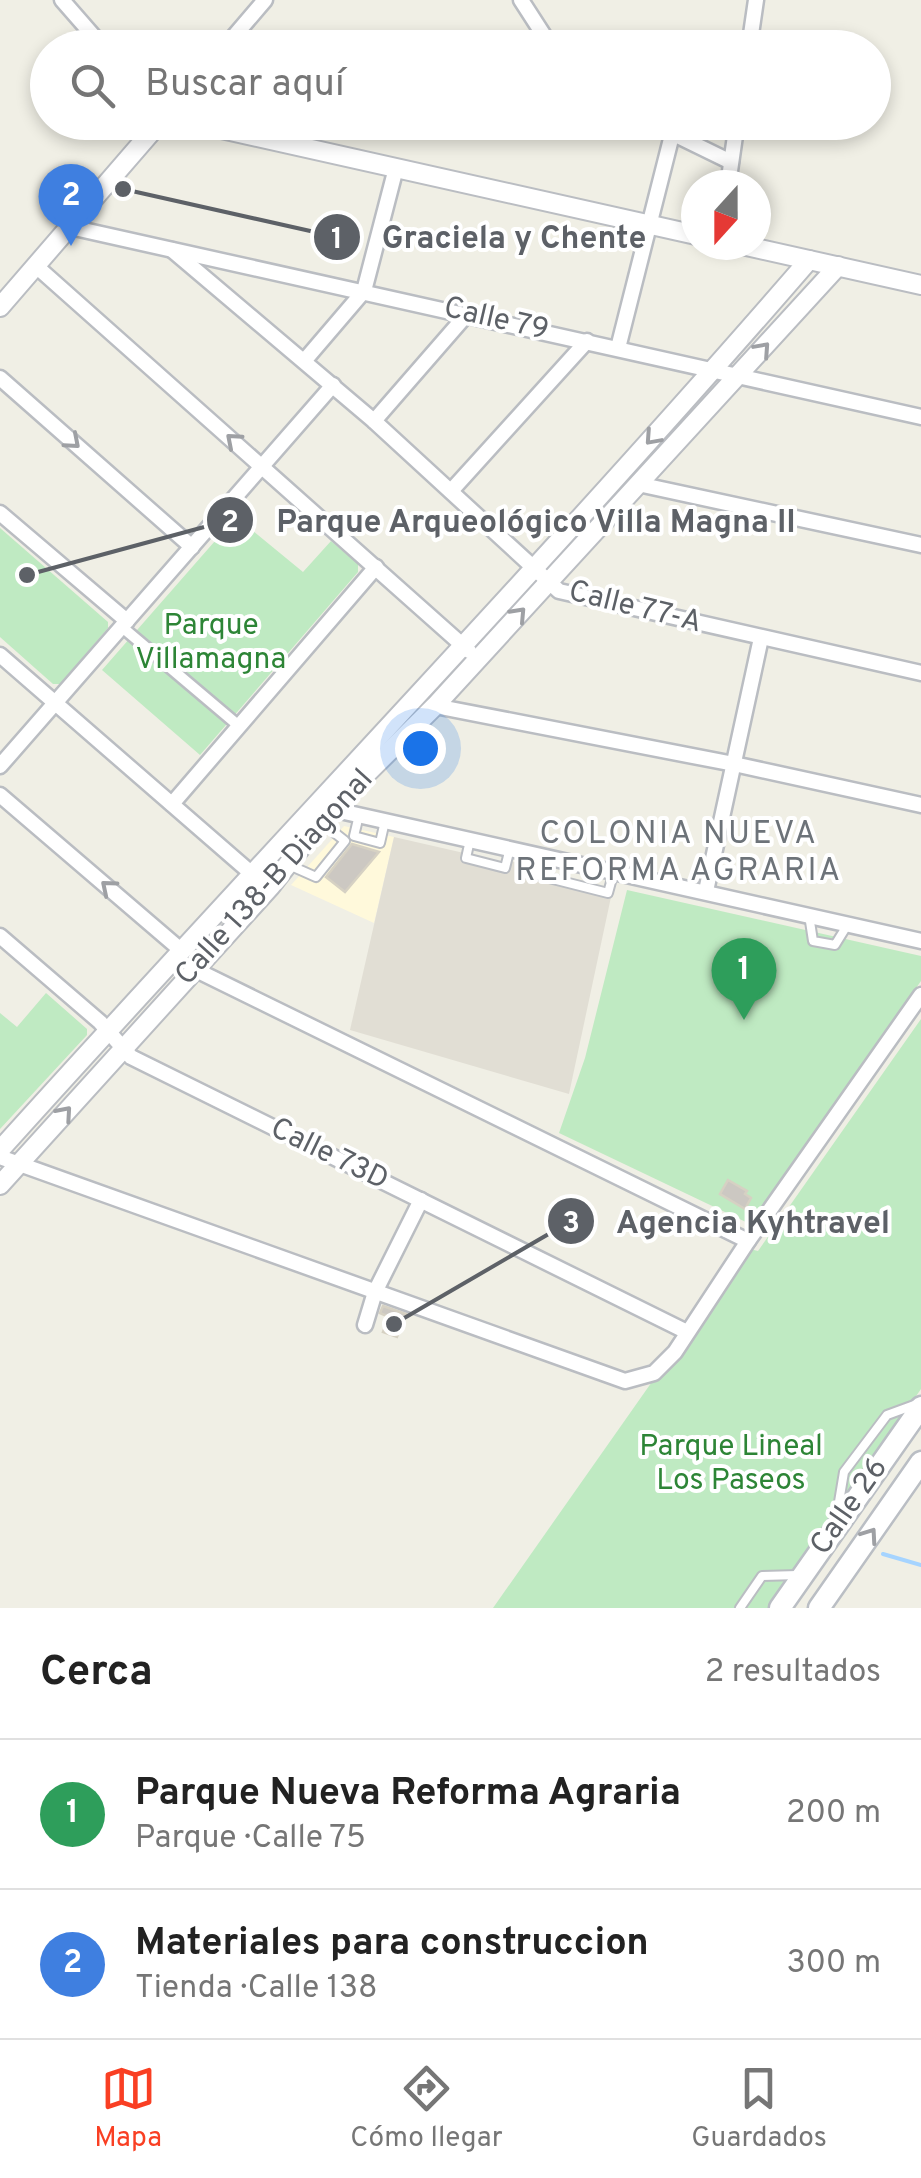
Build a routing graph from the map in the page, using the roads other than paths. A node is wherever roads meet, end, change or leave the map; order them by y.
1 (62, 0) edge
2 (265, 0) edge
3 (521, 0) edge
4 (756, 0) edge
5 (88, 30) edge
6 (239, 30) edge
7 (540, 30) edge
8 (751, 30) edge
9 (145, 140) edge
10 (271, 140) edge
11 (671, 140) edge
12 (685, 140) edge
13 (734, 140) edge
14 (731, 162) junction
15 (396, 168) junction
16 (730, 170) edge
17 (650, 224) junction
18 (70, 227) junction
19 (681, 231) edge
20 (172, 250) junction
21 (771, 251) edge
22 (809, 260) junction
23 (36, 266) junction
24 (838, 266) junction
25 (921, 285) edge
26 (364, 291) junction
27 (0, 308) edge
28 (468, 313) junction
29 (587, 341) junction
30 (618, 348) junction
31 (305, 360) junction
32 (712, 372) junction
33 (738, 377) junction
34 (0, 378) edge
35 (332, 385) junction
36 (921, 417) edge
37 (374, 421) junction
38 (262, 466) junction
39 (638, 484) junction
40 (451, 491) junction
41 (0, 513) edge
42 (921, 546) edge
43 (192, 547) junction
44 (376, 568) junction
45 (540, 577) junction
46 (124, 624) junction
47 (762, 638) junction
48 (462, 645) junction
49 (0, 656) edge
50 (478, 659) junction
51 (921, 672) edge
52 (54, 704) junction
53 (435, 706) junction
54 (239, 726) junction
55 (734, 764) junction
56 (0, 766) edge
57 (0, 795) edge
58 (172, 804) junction
59 (921, 805) edge
60 (326, 816) junction
61 (359, 816) junction
62 (385, 821) junction
63 (542, 856) junction
64 (288, 864) junction
65 (614, 871) junction
66 (251, 873) junction
67 (271, 886) junction
68 (706, 891) junction
69 (809, 915) junction
70 (848, 924) junction
71 (0, 936) edge
72 (921, 941) edge
73 (182, 950) junction
74 (194, 969) junction
75 (921, 996) edge
76 (108, 1030) junction
77 (122, 1047) junction
78 (0, 1154) edge
79 (20, 1164) junction
80 (0, 1186) edge
81 (421, 1200) junction
82 (748, 1241) junction
83 (376, 1292) junction
84 (365, 1325) dead end
85 (687, 1332) junction
86 (921, 1404) edge
87 (921, 1462) edge
88 (802, 1576) junction
89 (740, 1608) edge
90 (780, 1608) edge
91 (819, 1608) edge

1 - 5 street
2 - 6 street
3 - 7 street
4 - 8 street
9 - 18 street
10 - 15 street
11 - 17 street
12 - 14 street
13 - 14 street
14 - 16 street
15 - 17 street
15 - 26 street
17 - 19 street
17 - 30 street
18 - 20 street, Calle 79
18 - 23 street
20 - 26 street, Calle 79
20 - 31 street, Calle 77-A
21 - 22 street
22 - 24 street
22 - 32 street, Calle 138-B Diagonal
23 - 27 street
38 -> 23 street
24 - 25 street
33 -> 24 street, Calle 138-B Diagonal
26 - 28 street, Calle 79
26 - 31 street
28 - 29 street, Calle 79
28 - 37 street
29 - 30 street, Calle 79
29 - 40 street
30 - 32 street, Calle 79
31 - 35 street, Calle 77-A
32 - 33 street, Calle 79
32 -> 45 street, Calle 138-B Diagonal
33 - 36 street, Calle 79
33 - 39 street, Calle 138-B Diagonal
34 -> 43 street
35 - 37 street, Calle 77-A
35 - 38 street
37 - 40 street, Calle 77-A
38 - 43 street
38 - 44 street
39 - 42 street
39 - 45 street, Calle 138-B Diagonal
40 - 45 street, Calle 77-A
41 - 46 street
43 - 46 street
44 - 48 street
44 - 54 street
45 - 47 street, Calle 77-A
45 - 48 street, Calle 138-B Diagonal
50 -> 45 street, Calle 138-B Diagonal
46 - 52 street
46 - 54 street
47 - 51 street, Calle 77-A
47 - 55 street
48 - 50 street
48 - 66 street, Calle 138-B Diagonal
49 - 52 street
50 - 53 street, Calle 138-B Diagonal
52 - 56 street
52 - 58 street
53 - 55 street
53 - 60 street, Calle 138-B Diagonal
54 - 58 street
55 - 59 street
55 - 68 street
73 -> 57 street
58 - 66 street
60 - 61 street
60 - 64 street, Calle 138-B Diagonal
60 - 64 lane
61 - 62 street
61 - 62 lane
62 - 63 street
63 - 65 street
63 - 65 lane
64 - 67 street, Calle 138-B Diagonal
65 - 68 street
66 - 67 street
66 - 73 street, Calle 138-B Diagonal
67 - 74 street, Calle 138-B Diagonal
68 - 69 street
69 - 70 street
69 - 70 lane
70 - 72 street
71 - 76 street, Calle 73D
73 - 76 street, Calle 138-B Diagonal
74 - 77 street, Calle 138-B Diagonal
74 - 82 street
75 - 82 street
76 - 77 street, Calle 73D
76 - 78 street, Calle 138-B Diagonal
79 -> 77 street, Calle 138-B Diagonal
77 - 81 street, Calle 73D
78 - 79 street
79 - 80 street, Calle 138-B Diagonal
79 - 83 street
81 - 83 street
81 - 85 street, Calle 73D
82 - 85 street
83 - 84 street
83 - 85 street
86 - 88 main road, Calle 26
91 -> 87 main road, Calle 26
88 - 89 lane
88 - 90 main road, Calle 26

